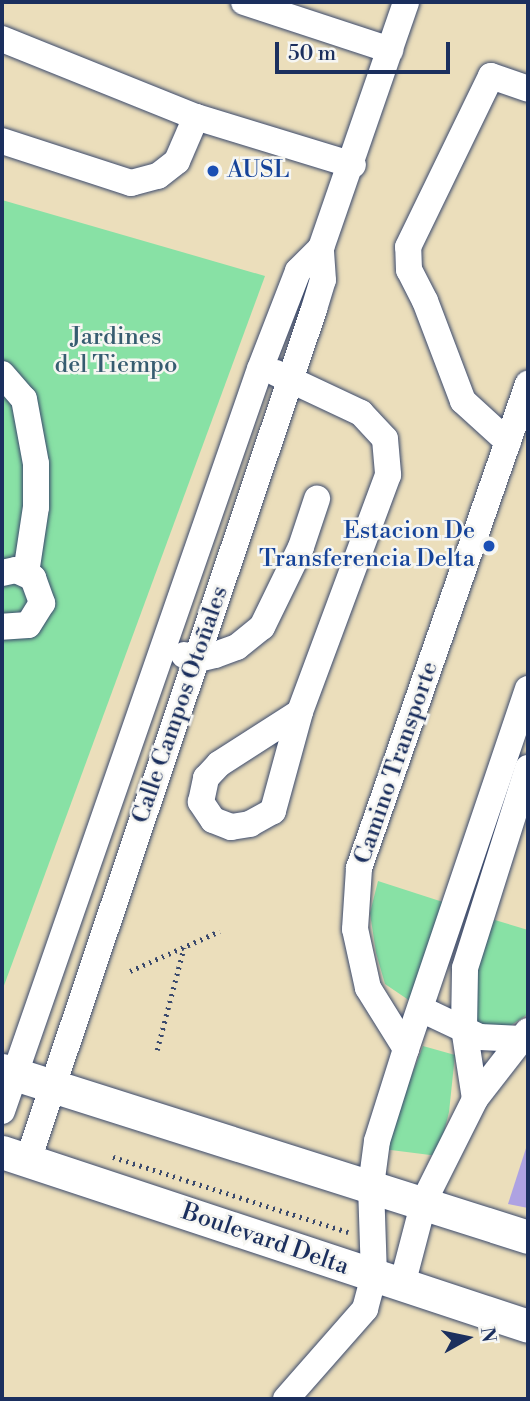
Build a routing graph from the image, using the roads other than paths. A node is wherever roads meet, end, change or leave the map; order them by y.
1 (244, 2) edge
2 (407, 2) edge
3 (2, 39) edge
4 (390, 50) junction
5 (528, 89) edge
6 (196, 117) junction
7 (2, 141) edge
8 (353, 165) junction
9 (321, 248) junction
10 (260, 369) junction
11 (2, 374) edge
12 (292, 377) junction
13 (528, 384) edge
14 (508, 442) junction
15 (317, 499) dead end
16 (14, 573) edge
17 (2, 627) edge
18 (162, 648) junction
19 (198, 659) junction
20 (528, 689) edge
21 (300, 712) junction
22 (528, 768) edge
23 (421, 1009) junction
24 (464, 1028) junction
25 (525, 1035) edge
26 (406, 1049) junction
27 (8, 1072) edge
28 (51, 1086) junction
29 (475, 1099) junction
30 (2, 1111) edge
31 (15, 1156) edge
32 (371, 1186) junction
33 (424, 1201) junction
34 (528, 1237) edge
35 (388, 1281) junction
36 (528, 1326) edge
37 (286, 1399) edge

1 - 4 street
2 - 4 street, Calle Campos Otoñales
3 - 6 street
4 - 8 street, Calle Campos Otoñales
5 - 14 street
6 - 7 street
6 - 8 street
8 - 9 street, Calle Campos Otoñales
9 - 10 street, Calle Campos Otoñales
9 - 12 street, Calle Campos Otoñales
10 - 12 street
10 - 18 street, Calle Campos Otoñales
11 - 16 street
12 - 19 street, Calle Campos Otoñales
12 - 21 street
13 - 14 street, Camino Transporte
14 - 26 street, Camino Transporte
15 - 19 street
16 - 17 street
18 - 19 street
18 - 27 street, Calle Campos Otoñales
19 - 28 street, Calle Campos Otoñales
20 - 23 street
21 - 21 street
22 - 24 street
23 - 24 street
23 - 26 street
24 - 25 street
24 - 29 street
25 - 29 street
26 - 32 street
27 - 28 main road
27 - 30 street, Calle Campos Otoñales
28 - 31 street, Calle Campos Otoñales
28 - 32 main road
29 - 33 street
31 - 35 main road, Boulevard Delta
32 - 33 main road
32 - 35 street
33 - 34 main road
33 - 35 street
35 - 36 main road, Boulevard Delta
35 - 37 street

